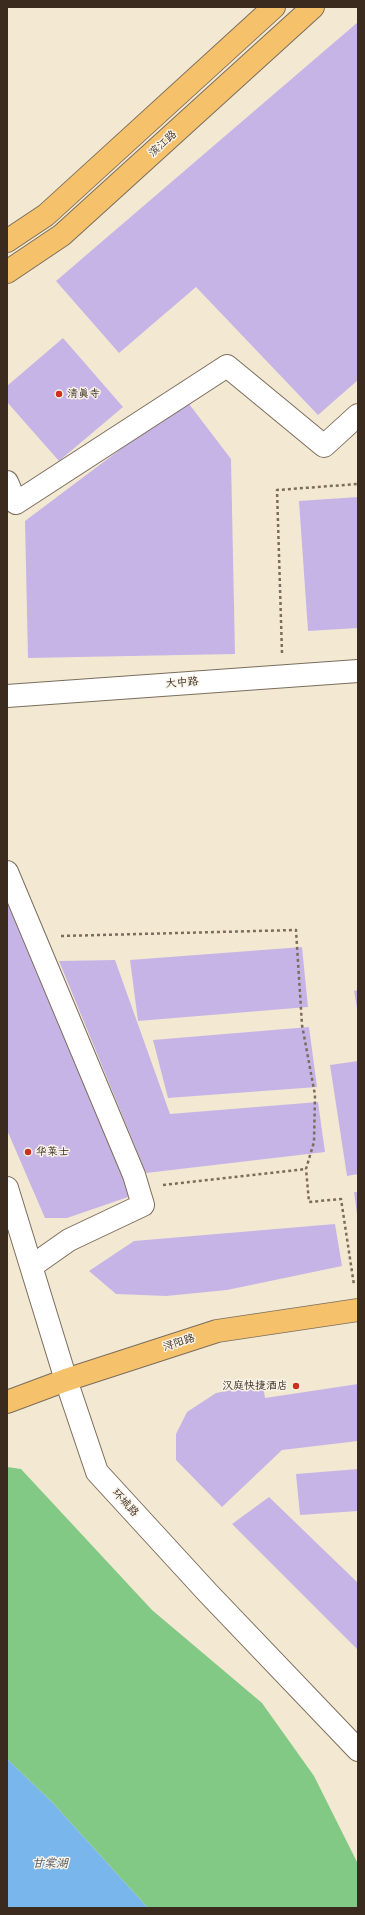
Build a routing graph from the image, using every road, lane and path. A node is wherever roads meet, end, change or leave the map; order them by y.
1 (274, 7) edge
2 (313, 7) edge
3 (7, 241) edge
4 (7, 272) edge
5 (358, 415) edge
6 (7, 482) edge
7 (358, 484) edge
8 (358, 671) edge
9 (283, 676) junction
10 (7, 696) edge
11 (7, 872) edge
12 (35, 937) junction
13 (306, 1168) junction
14 (7, 1188) edge
15 (138, 1188) junction
16 (32, 1266) junction
17 (354, 1286) dead end
18 (358, 1310) edge
19 (66, 1380) junction
20 (7, 1402) edge
21 (358, 1750) edge

1 - 3 main road
2 - 4 main road, 滨江路
5 - 6 street
7 - 9 path
8 - 9 street, 大中路
9 - 10 street, 大中路
11 - 12 street
12 - 13 path
12 - 15 street
13 - 15 path
13 - 17 path
14 - 16 street, 环城路
15 - 16 street
16 - 19 street, 环城路
18 - 19 main road, 浔阳路
19 - 20 main road, 浔阳路
19 - 21 street, 环城路

